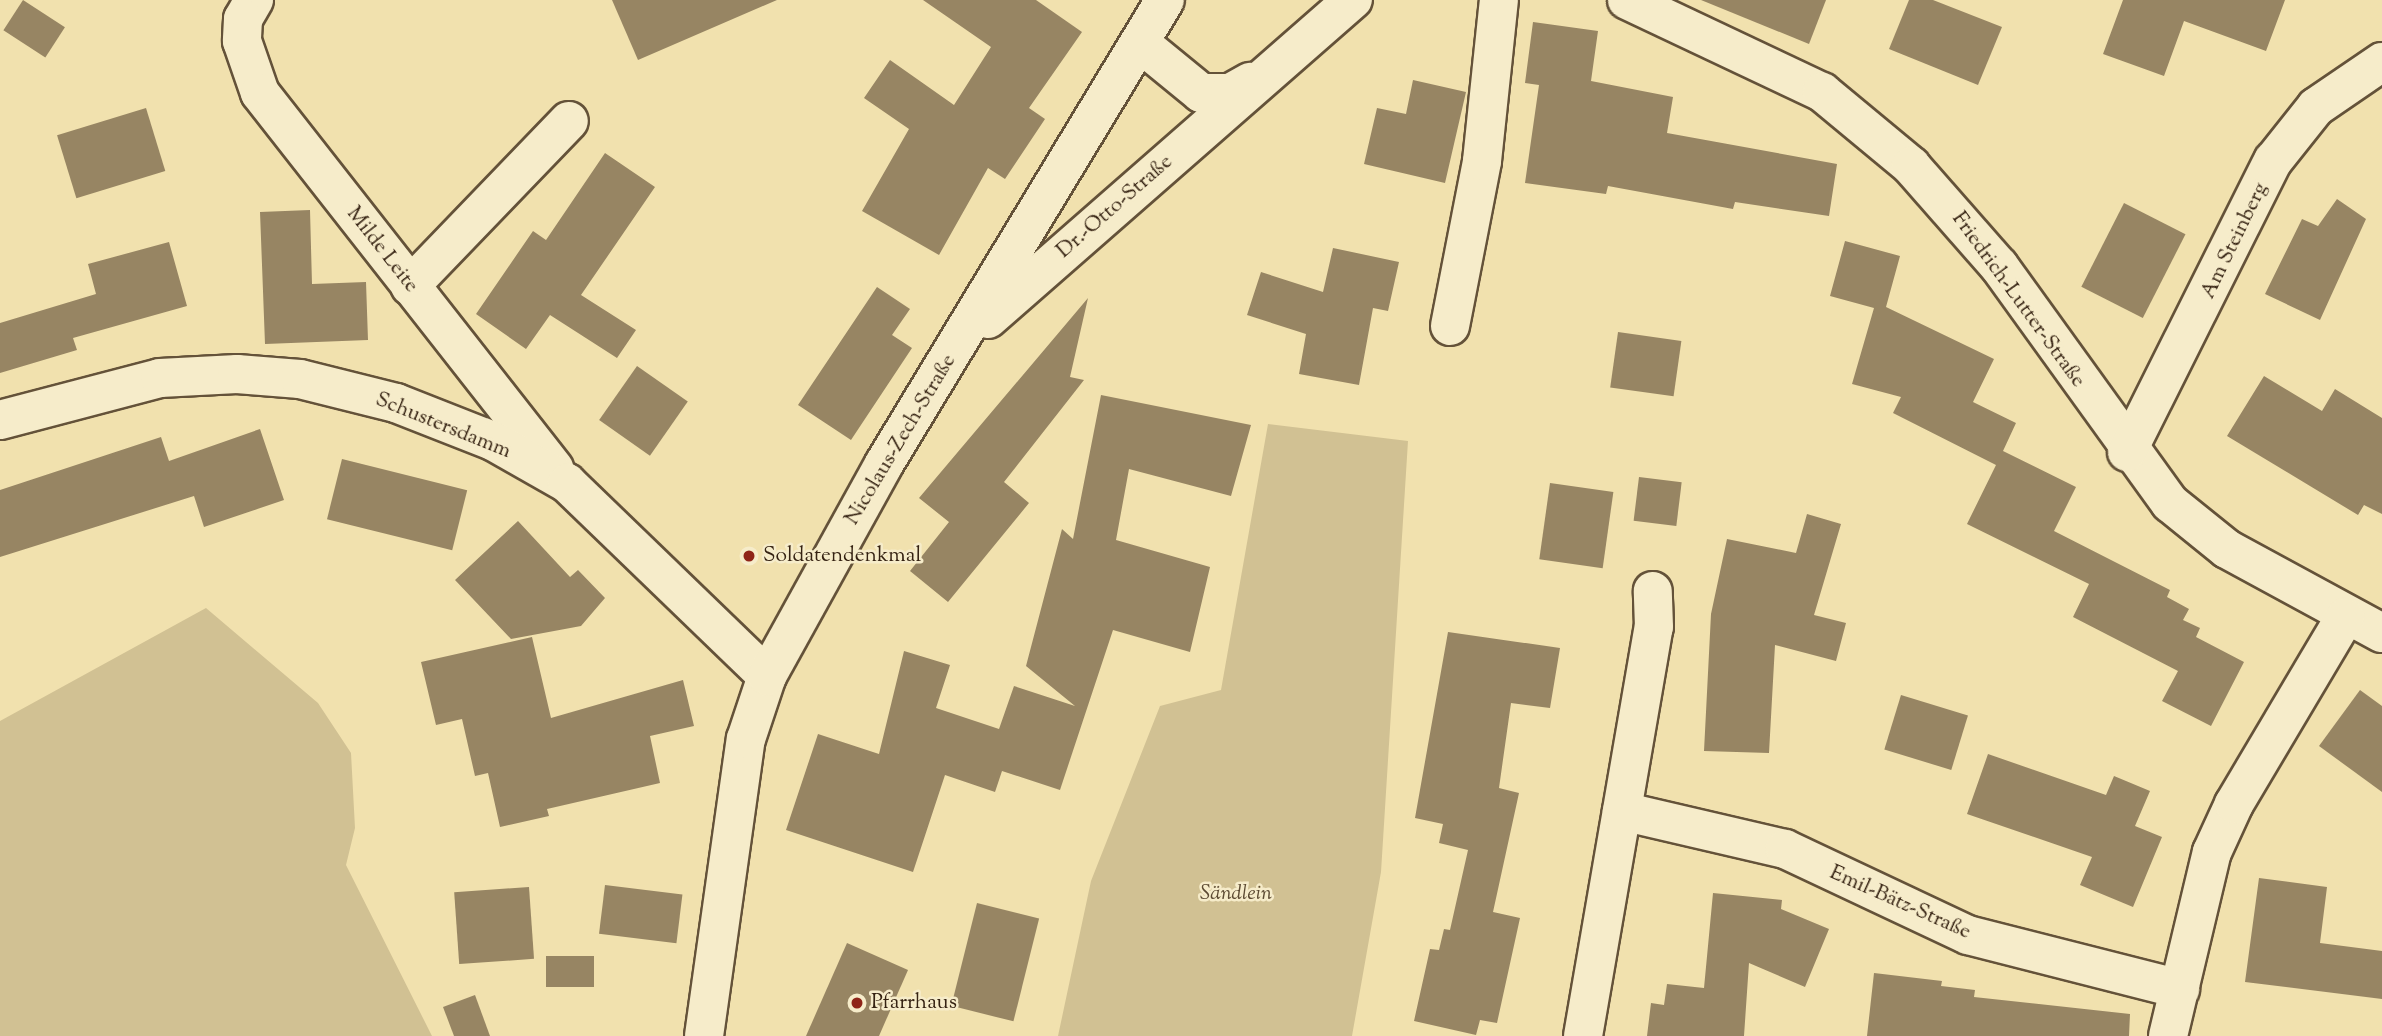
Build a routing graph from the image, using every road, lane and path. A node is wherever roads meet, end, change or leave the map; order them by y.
1 (254, 0) edge
2 (1165, 0) edge
3 (1353, 0) edge
4 (1499, 0) edge
5 (1627, 0) edge
6 (1140, 43) junction
7 (2382, 62) edge
8 (1270, 70) junction
9 (569, 121) dead end
10 (410, 286) junction
11 (1450, 326) dead end
12 (960, 344) junction
13 (0, 421) edge
14 (2127, 452) junction
15 (566, 484) junction
16 (1653, 591) dead end
17 (2346, 617) junction
18 (2382, 634) edge
19 (767, 676) junction
20 (1622, 811) junction
21 (2180, 989) junction
22 (704, 1036) edge
23 (1583, 1036) edge
24 (2168, 1036) edge

1 - 10 street, Milde Leite
2 - 6 street, Nicolaus-Zech-Straße
3 - 8 street, Dr.-Otto-Straße
4 - 11 street
5 - 14 street, Friedrich-Lutter-Straße
6 - 8 street, Dr.-Otto-Straße
6 - 12 street, Nicolaus-Zech-Straße
7 - 14 street, Am Steinberg
8 - 12 street, Dr.-Otto-Straße
9 - 10 street
10 - 15 street, Milde Leite
12 - 19 street, Nicolaus-Zech-Straße
13 - 15 street, Schustersdamm
14 - 17 street, Friedrich-Lutter-Straße
15 - 19 street, Schustersdamm
16 - 20 street
17 - 18 street, Friedrich-Lutter-Straße
17 - 21 street
19 - 22 street, Nicolaus-Zech-Straße
20 - 21 street, Emil-Bätz-Straße
20 - 23 street
21 - 24 street

